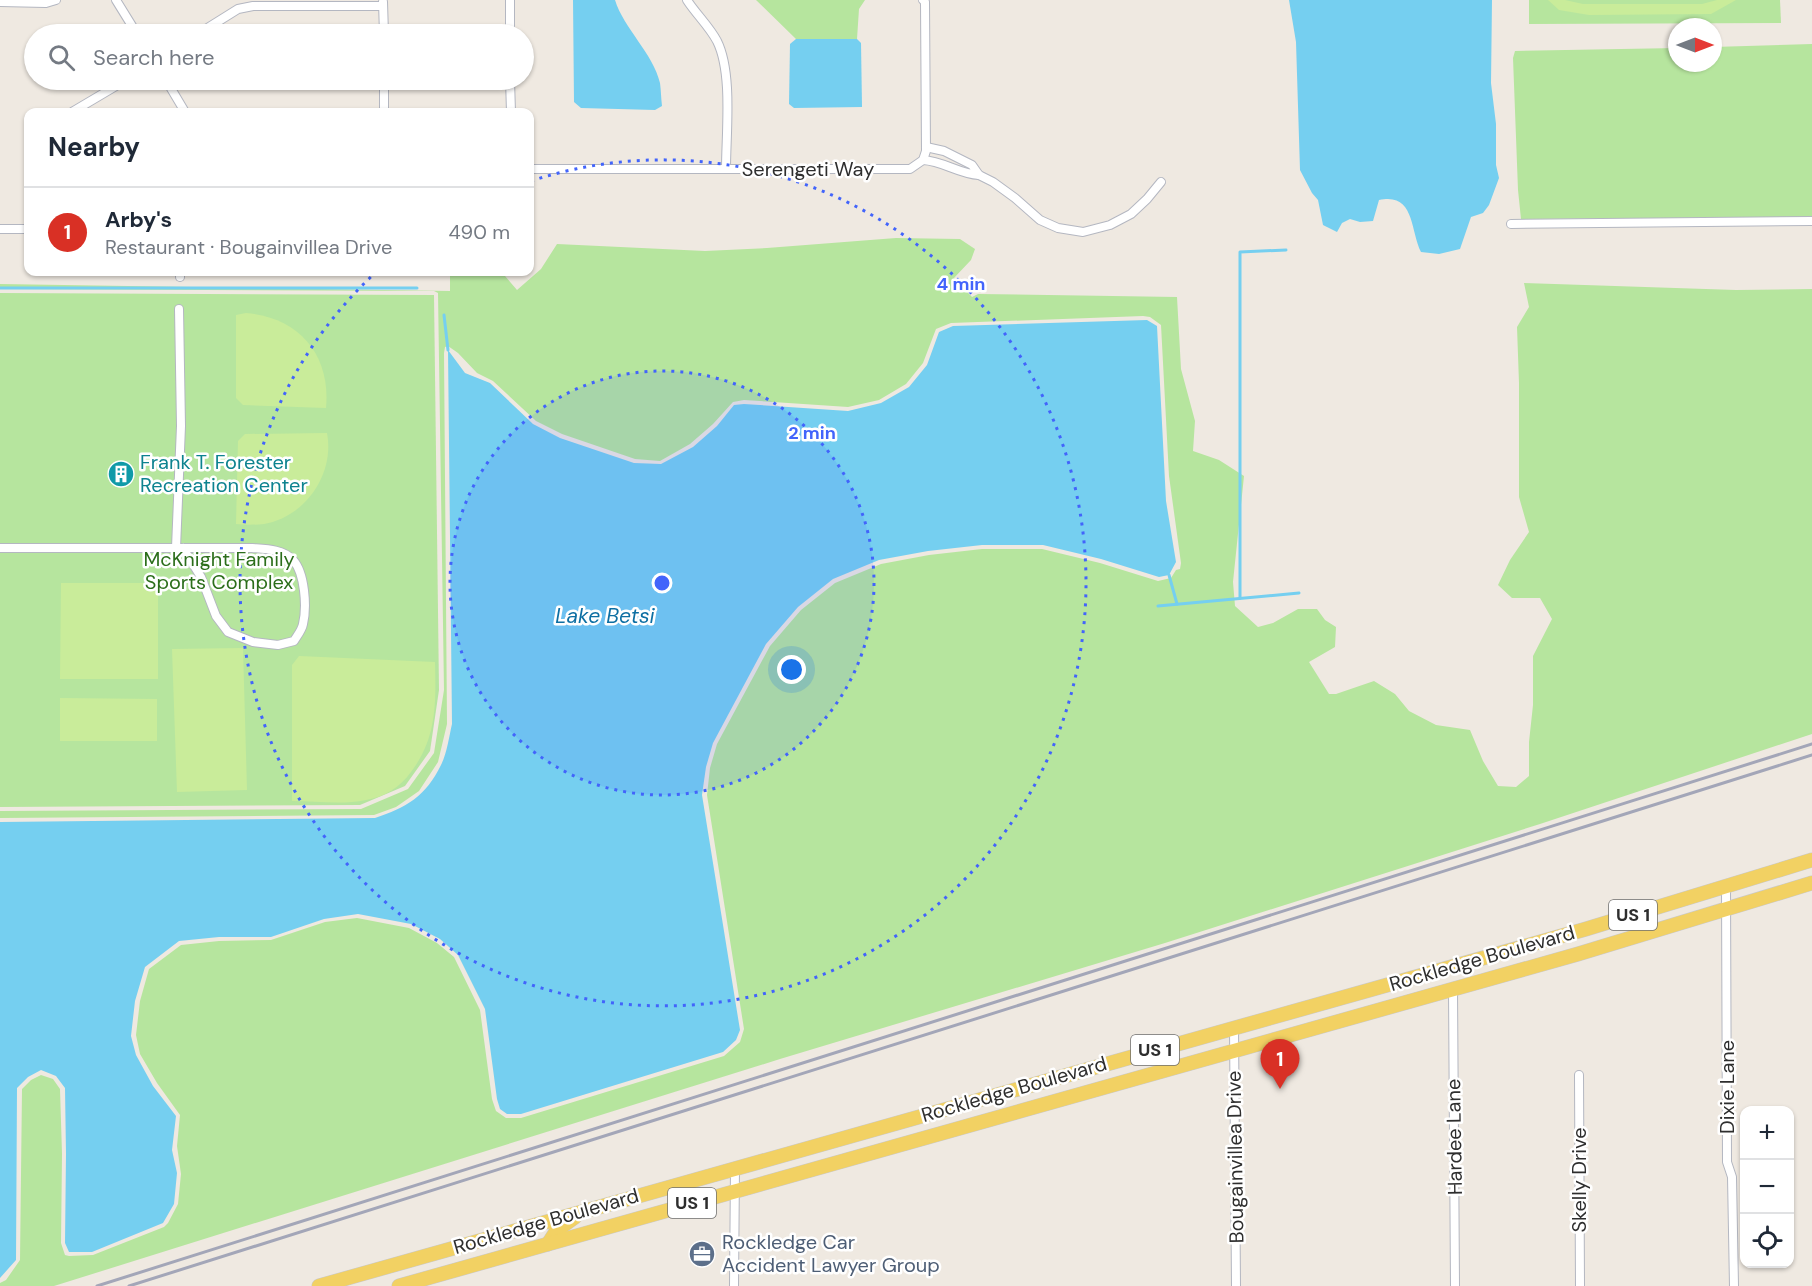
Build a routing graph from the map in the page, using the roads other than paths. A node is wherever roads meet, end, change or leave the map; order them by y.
1 (57, 0) edge
2 (116, 0) edge
3 (510, 0) edge
4 (687, 0) edge
5 (923, 0) edge
6 (0, 2) edge
7 (279, 3) edge
8 (383, 3) edge
9 (131, 24) edge
10 (214, 24) edge
11 (384, 24) edge
12 (510, 24) edge
13 (109, 90) edge
14 (172, 90) edge
15 (384, 90) edge
16 (510, 90) edge
17 (79, 108) edge
18 (183, 108) edge
19 (384, 108) edge
20 (510, 108) edge
21 (926, 147) junction
22 (923, 159) junction
23 (534, 169) edge
24 (726, 169) junction
25 (979, 175) junction
26 (1161, 182) dead end
27 (1812, 221) edge
28 (1511, 224) dead end
29 (0, 229) edge
30 (24, 229) edge
31 (179, 309) dead end
32 (0, 548) edge
33 (180, 548) junction
34 (1812, 860) edge
35 (1812, 883) edge
36 (1726, 887) junction
37 (1726, 910) junction
38 (1481, 958) junction
39 (1453, 989) junction
40 (1234, 1028) junction
41 (1234, 1050) junction
42 (1579, 1075) dead end
43 (1010, 1091) junction
44 (944, 1109) junction
45 (980, 1122) junction
46 (919, 1139) junction
47 (735, 1168) junction
48 (735, 1191) junction
49 (585, 1210) junction
50 (535, 1224) junction
51 (548, 1244) junction
52 (507, 1255) junction
53 (319, 1286) edge
54 (399, 1286) edge
55 (734, 1286) edge
56 (1236, 1286) edge
57 (1455, 1286) edge
58 (1580, 1286) edge
59 (1734, 1286) edge

1 - 6 street
2 - 9 street
3 - 12 street
4 - 24 street
5 - 21 street
7 - 8 street
7 - 10 street
8 - 11 street
13 - 17 street
14 - 18 street
15 - 19 street
16 - 20 street
21 - 22 street
21 - 25 street
22 - 24 street, Serengeti Way
22 - 25 street
23 - 24 street, Serengeti Way
25 - 26 street
27 - 28 street
29 - 30 street
31 - 33 street
32 - 33 street
33 - 33 street
34 - 36 main road, Rockledge Boulevard / US 1
35 - 37 main road, Rockledge Boulevard / US 1
36 - 37 street, Dixie Lane
36 - 38 main road, Rockledge Boulevard / US 1
37 - 39 main road, Rockledge Boulevard / US 1
37 - 59 street, Dixie Lane
38 - 39 main road
38 - 40 main road, Rockledge Boulevard / US 1
39 - 41 main road, Rockledge Boulevard / US 1
39 - 57 street, Hardee Lane
40 - 41 street, Bougainvillea Drive
40 - 43 main road, Rockledge Boulevard / US 1
41 - 45 main road, Rockledge Boulevard / US 1
41 - 56 street, Bougainvillea Drive
42 - 58 street, Skelly Drive
43 - 44 main road, Rockledge Boulevard / US 1
43 - 45 main road
44 - 46 main road
44 - 47 main road, Rockledge Boulevard / US 1
45 - 46 main road, Rockledge Boulevard / US 1
46 - 48 main road, Rockledge Boulevard / US 1
47 - 48 street
47 - 49 main road, Rockledge Boulevard / US 1
48 - 51 main road, Rockledge Boulevard / US 1
48 - 55 street
49 - 50 main road, Rockledge Boulevard / US 1
49 - 51 main road
50 - 52 main road
50 - 53 main road, Rockledge Boulevard / US 1
51 - 52 main road, Rockledge Boulevard / US 1
52 - 54 main road, Rockledge Boulevard / US 1

